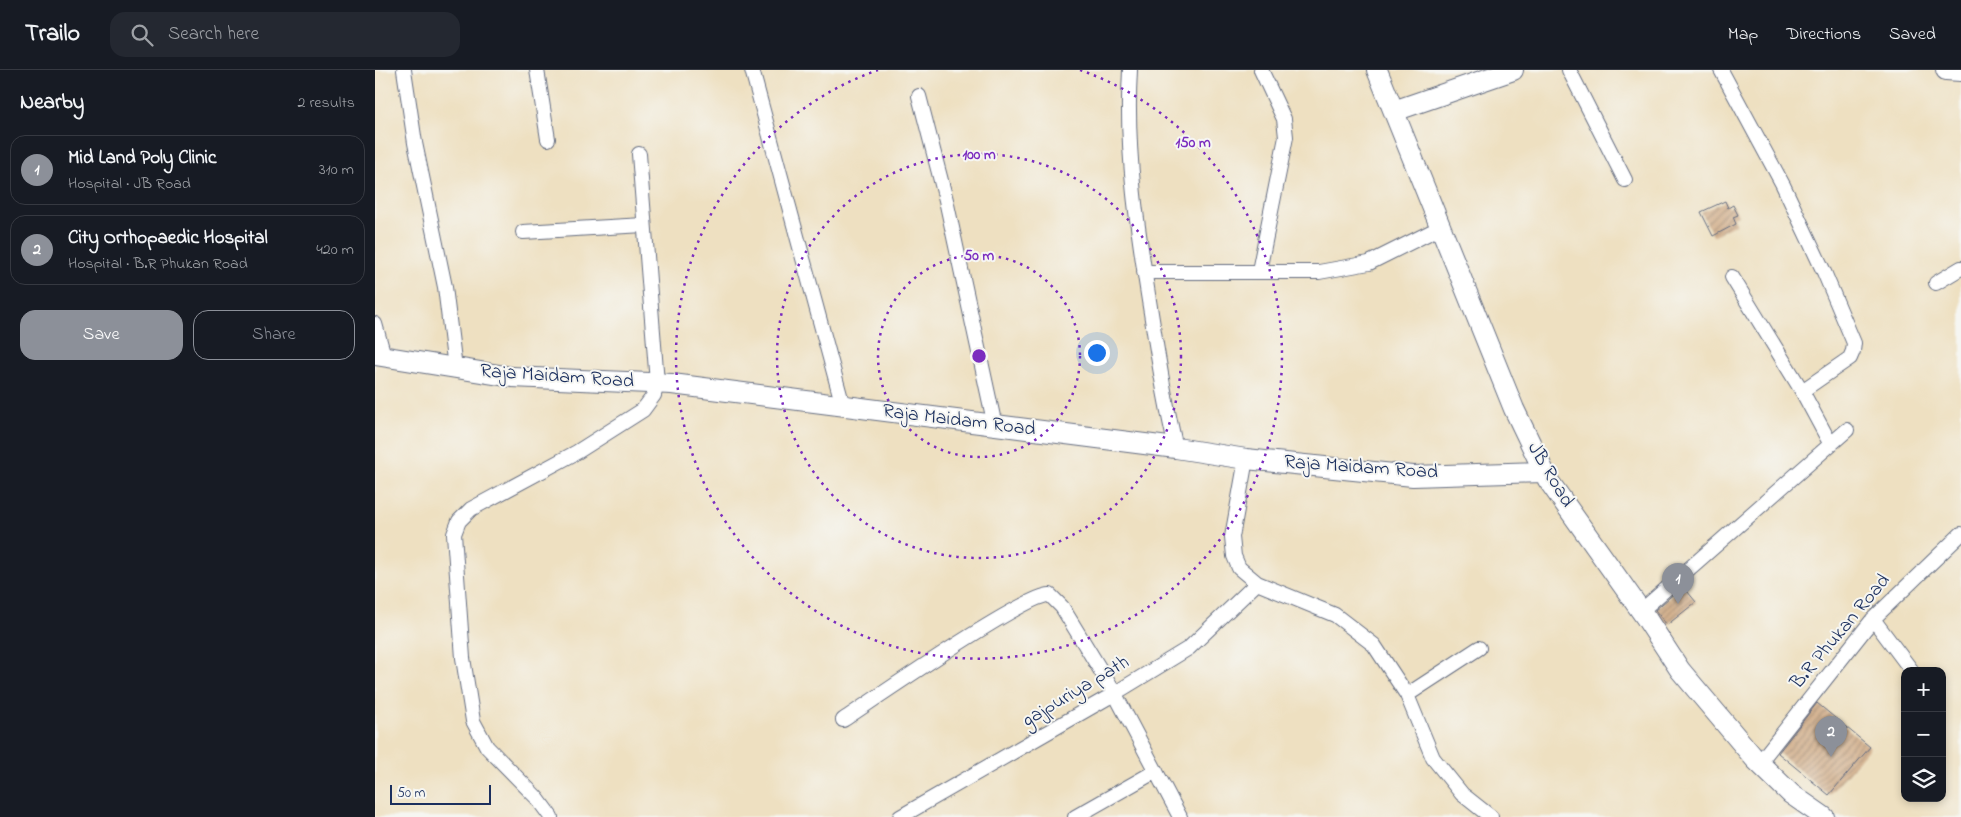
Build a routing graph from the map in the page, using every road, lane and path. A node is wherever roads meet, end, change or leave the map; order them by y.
1 (404, 70) edge
2 (537, 70) edge
3 (752, 70) edge
4 (1130, 70) edge
5 (1261, 70) edge
6 (1377, 70) edge
7 (1513, 70) edge
8 (1569, 70) edge
9 (1721, 70) edge
10 (1946, 70) edge
11 (1961, 71) edge
12 (919, 96) dead end
13 (1394, 111) junction
14 (548, 139) dead end
15 (639, 154) dead end
16 (1625, 180) dead end
17 (644, 225) junction
18 (1439, 228) junction
19 (523, 232) dead end
20 (1961, 268) edge
21 (1259, 271) junction
22 (1144, 272) junction
23 (1732, 278) dead end
24 (1936, 283) dead end
25 (375, 324) edge
26 (379, 356) edge
27 (455, 368) junction
28 (657, 383) junction
29 (1802, 391) junction
30 (843, 406) junction
31 (995, 426) junction
32 (1847, 430) dead end
33 (1830, 443) junction
34 (1176, 448) junction
35 (1247, 459) junction
36 (1544, 472) junction
37 (1961, 534) edge
38 (1257, 583) junction
39 (1641, 611) junction
40 (1873, 619) junction
41 (1479, 648) dead end
42 (1909, 667) edge
43 (1115, 694) junction
44 (1407, 695) junction
45 (843, 720) dead end
46 (1759, 763) junction
47 (1156, 770) junction
48 (551, 817) edge
49 (900, 817) edge
50 (1075, 817) edge
51 (1180, 817) edge
52 (1491, 817) edge
53 (1823, 817) edge

1 - 27 street
2 - 14 street
3 - 30 street
4 - 22 street
5 - 21 street
6 - 13 street, JB Road
7 - 13 street
8 - 16 street
9 - 29 street
10 - 11 street
12 - 31 street
13 - 18 street, JB Road
15 - 17 street
17 - 19 street
17 - 28 street
18 - 21 street
18 - 36 street, JB Road
20 - 24 street
21 - 22 street
22 - 34 street
23 - 29 street
25 - 26 street
26 - 27 street, Raja Maidam Road
27 - 28 street, Raja Maidam Road
28 - 30 street, Raja Maidam Road
28 - 48 street
29 - 33 street
30 - 31 street, Raja Maidam Road
31 - 34 street, Raja Maidam Road
32 - 33 street
33 - 39 street
34 - 35 street, Raja Maidam Road
35 - 36 street, Raja Maidam Road
35 - 38 street
36 - 39 street, JB Road
37 - 40 street, B.R Phukan Road
38 - 43 street, gajpuriya path
38 - 44 street
39 - 46 street, JB Road
40 - 42 street
40 - 46 street, B.R Phukan Road
41 - 44 street
43 - 45 street
43 - 47 street
43 - 49 street, gajpuriya path
44 - 52 street
46 - 53 street, JB Road
47 - 50 street
47 - 51 street

